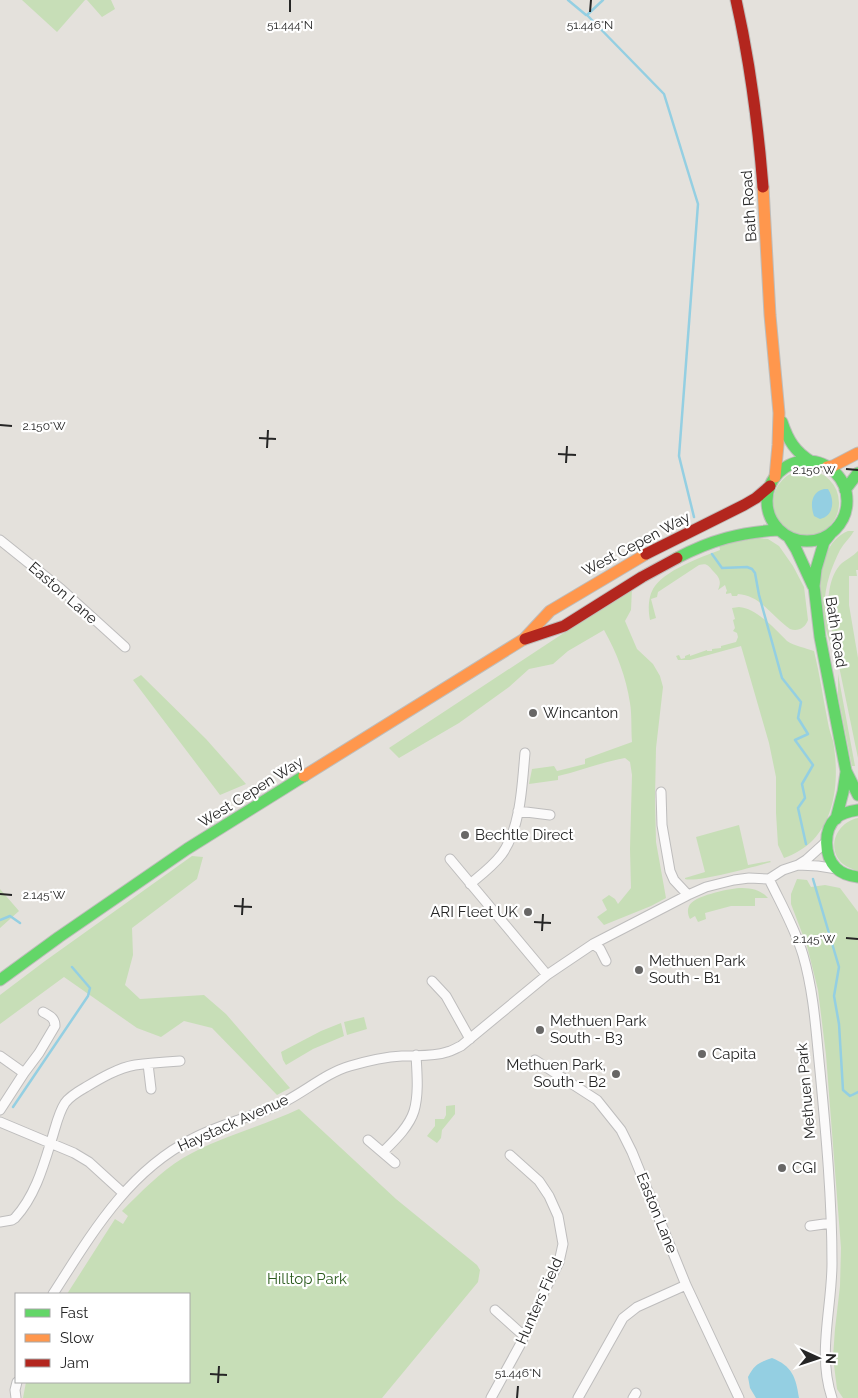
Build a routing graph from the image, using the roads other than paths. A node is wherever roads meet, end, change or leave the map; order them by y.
1 (736, 0) edge
2 (779, 412) junction
3 (858, 453) edge
4 (812, 462) junction
5 (827, 467) junction
6 (858, 472) edge
7 (772, 482) junction
8 (844, 490) junction
9 (832, 532) junction
10 (783, 533) junction
11 (0, 540) edge
12 (814, 586) junction
13 (524, 639) junction
14 (125, 647) dead end
15 (525, 753) dead end
16 (846, 771) junction
17 (661, 792) dead end
18 (858, 795) edge
19 (858, 810) edge
20 (518, 811) junction
21 (550, 814) dead end
22 (836, 819) junction
23 (827, 841) junction
24 (450, 859) dead end
25 (798, 865) junction
26 (836, 869) junction
27 (853, 876) edge
28 (769, 879) junction
29 (470, 884) junction
30 (858, 889) edge
31 (688, 895) junction
32 (594, 944) junction
33 (606, 960) dead end
34 (547, 975) junction
35 (0, 980) edge
36 (432, 981) dead end
37 (43, 1012) dead end
38 (470, 1039) junction
39 (416, 1055) junction
40 (0, 1056) edge
41 (535, 1060) dead end
42 (180, 1061) dead end
43 (148, 1064) junction
44 (24, 1073) junction
45 (151, 1089) dead end
46 (0, 1110) edge
47 (0, 1122) edge
48 (368, 1140) dead end
49 (51, 1144) junction
50 (382, 1152) junction
51 (510, 1155) dead end
52 (395, 1164) dead end
53 (123, 1192) junction
54 (0, 1222) edge
55 (831, 1223) junction
56 (810, 1226) dead end
57 (686, 1285) junction
58 (54, 1293) edge
59 (495, 1310) dead end
60 (524, 1336) junction
61 (17, 1383) edge
62 (16, 1398) edge
63 (490, 1398) edge
64 (578, 1398) edge
65 (739, 1398) edge
66 (832, 1398) edge

1 - 2 main road, Bath Road
2 - 4 main road, Bath Road
2 - 7 main road, Bath Road
3 - 5 main road
4 - 5 main road
4 - 7 main road
5 - 8 main road
6 - 8 main road
7 - 10 main road
7 - 13 main road, West Cepen Way
8 - 9 main road
9 - 10 main road
9 - 12 main road, Bath Road
10 - 12 main road, Bath Road
10 - 13 main road, West Cepen Way
11 - 14 street, Easton Lane
12 - 16 main road, Bath Road
13 - 35 main road, West Cepen Way
15 - 20 street
16 - 18 main road, Bath Road
16 - 22 main road, Bath Road
17 - 31 street
19 - 22 main road
20 - 21 street
20 - 29 street
22 - 23 main road
23 - 25 street
23 - 26 main road
24 - 29 street
25 - 26 street
25 - 28 street
26 - 27 main road
27 - 30 main road
28 - 31 street
28 - 55 street, Methuen Park
29 - 34 street
31 - 32 street
32 - 33 street
32 - 34 street
34 - 38 street
36 - 38 street
37 - 44 street
38 - 39 street, Haystack Avenue
39 - 50 street
39 - 53 street, Haystack Avenue
40 - 44 street
41 - 57 street, Easton Lane
42 - 43 street
43 - 45 street
43 - 49 street
44 - 46 street
47 - 49 street
48 - 50 street
49 - 53 street
49 - 54 street
50 - 52 street
51 - 60 street, Hunters Field
53 - 58 street, Haystack Avenue
55 - 56 street
55 - 66 street, Methuen Park
57 - 64 street
57 - 65 street, Easton Lane
59 - 60 street
60 - 63 street, Hunters Field
61 - 62 street

